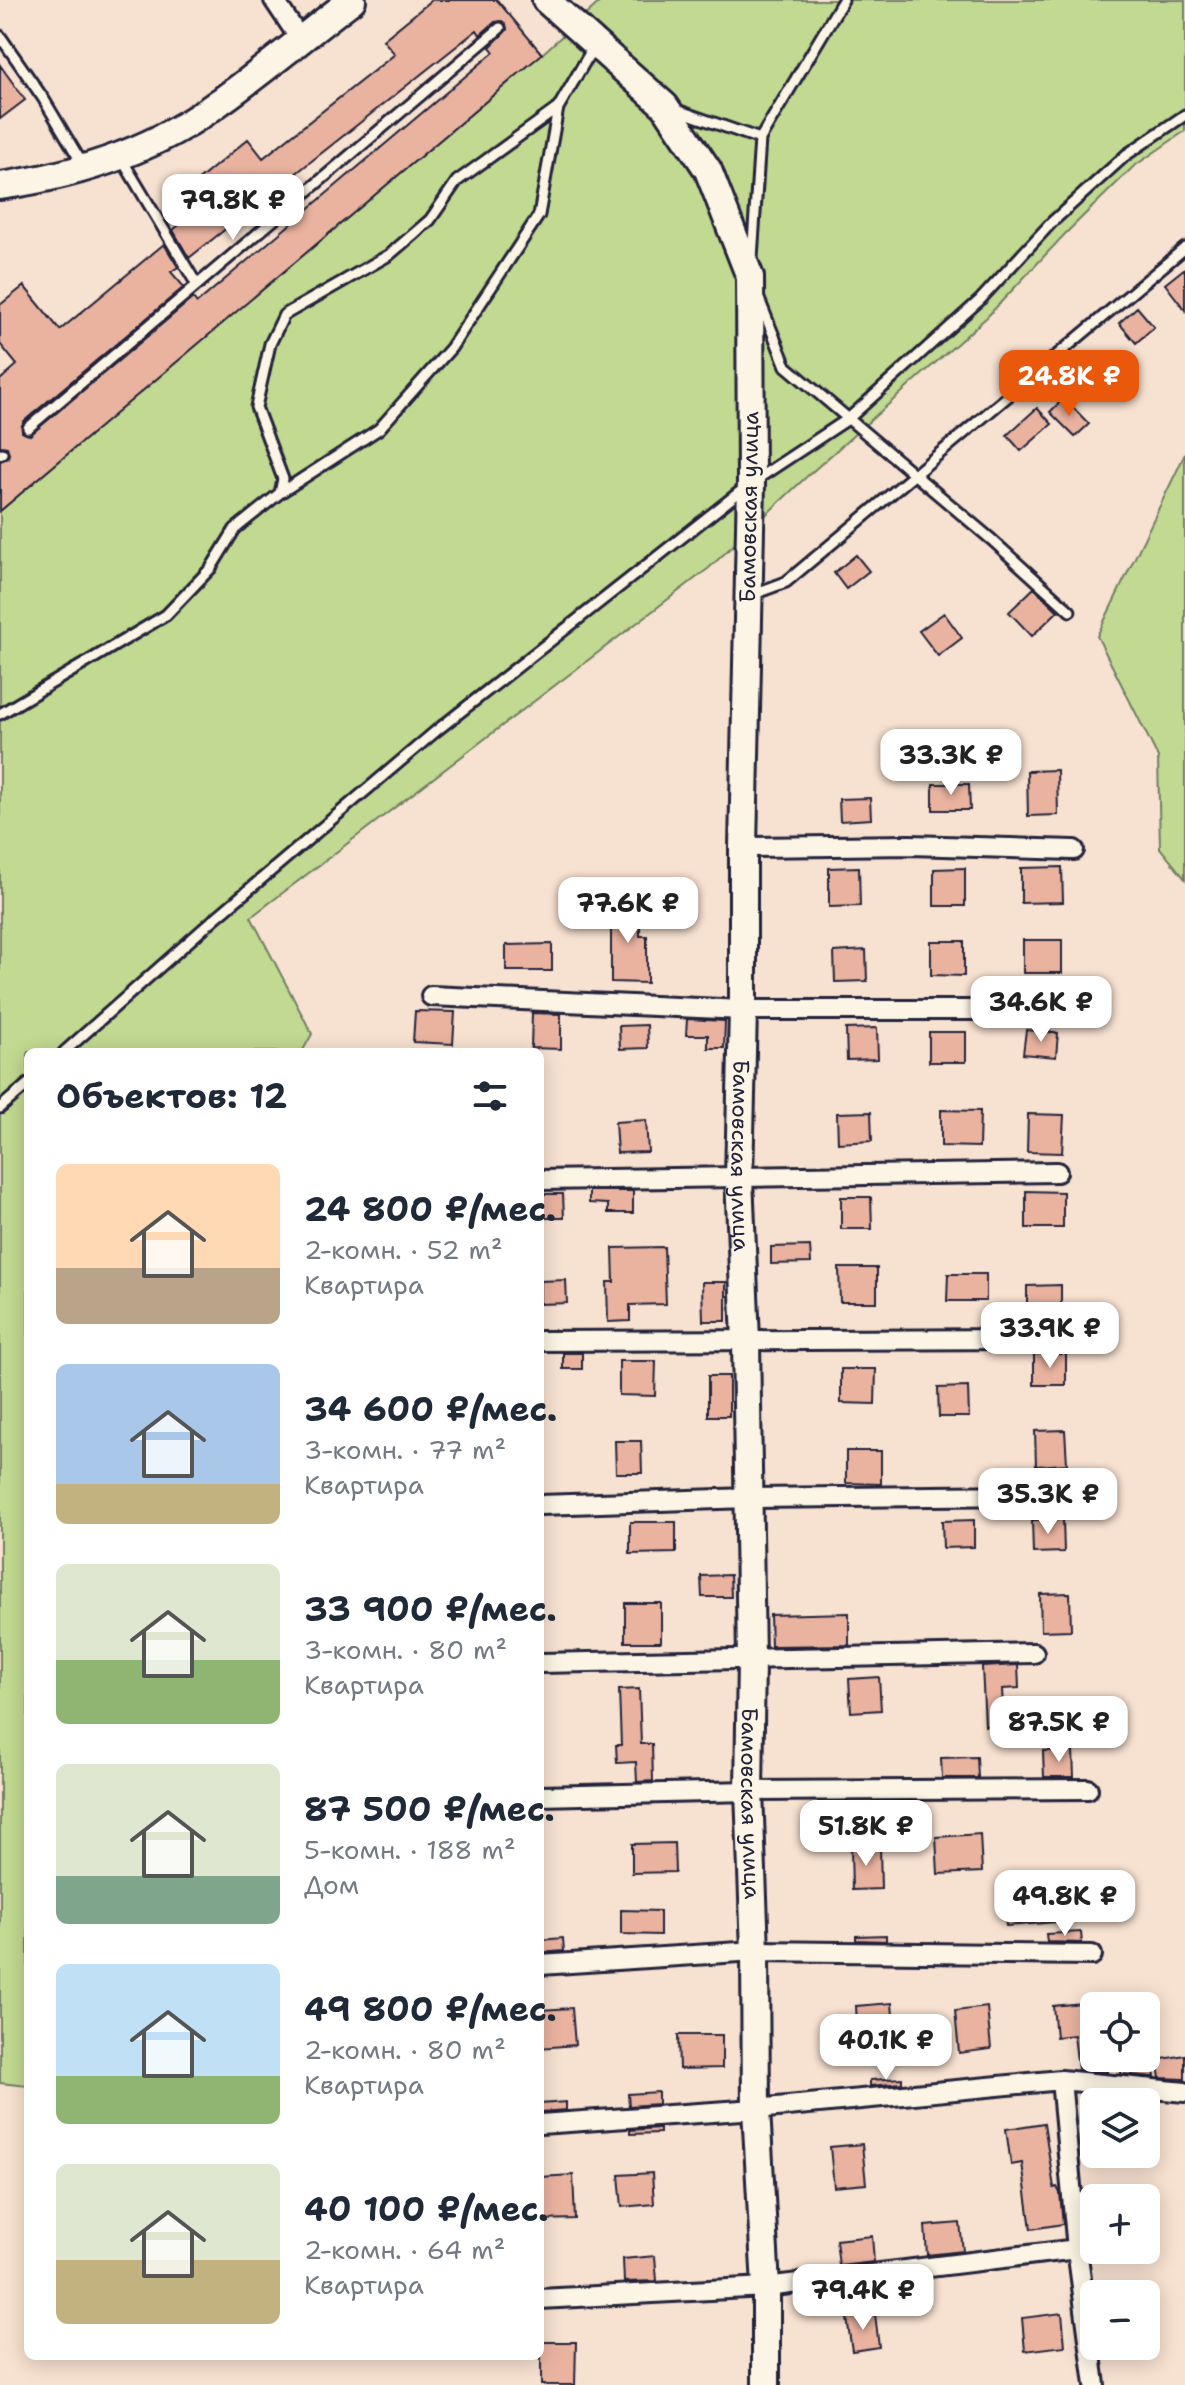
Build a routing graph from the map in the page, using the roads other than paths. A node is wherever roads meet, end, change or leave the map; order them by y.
1 (274, 0) edge
2 (352, 0) edge
3 (546, 0) edge
4 (843, 0) edge
5 (500, 28) dead end
6 (0, 36) edge
7 (300, 39) junction
8 (596, 43) junction
9 (665, 106) junction
10 (558, 108) junction
11 (1185, 115) edge
12 (760, 139) junction
13 (120, 157) junction
14 (84, 168) junction
15 (0, 186) edge
16 (1185, 248) edge
17 (750, 277) junction
18 (197, 285) junction
19 (848, 419) junction
20 (28, 428) dead end
21 (915, 474) junction
22 (751, 483) junction
23 (280, 493) junction
24 (748, 596) junction
25 (1070, 611) dead end
26 (0, 714) edge
27 (743, 847) junction
28 (1074, 850) dead end
29 (431, 996) dead end
30 (743, 1010) junction
31 (1083, 1010) dead end
32 (69, 1048) edge
33 (24, 1087) edge
34 (0, 1108) edge
35 (1057, 1172) dead end
36 (739, 1178) junction
37 (544, 1180) edge
38 (1057, 1339) dead end
39 (746, 1340) junction
40 (544, 1341) edge
41 (1022, 1495) dead end
42 (749, 1498) junction
43 (544, 1505) edge
44 (1034, 1653) dead end
45 (751, 1660) junction
46 (544, 1663) edge
47 (1088, 1789) dead end
48 (749, 1791) junction
49 (544, 1796) edge
50 (755, 1951) junction
51 (1092, 1955) dead end
52 (544, 1965) edge
53 (1061, 2080) junction
54 (1185, 2092) edge
55 (756, 2109) junction
56 (544, 2124) edge
57 (1077, 2249) junction
58 (766, 2287) junction
59 (544, 2299) edge
60 (766, 2385) edge
61 (1095, 2385) edge

1 - 7 street
2 - 7 street
3 - 8 street, Бамовская улица
4 - 12 lane
5 - 18 lane
6 - 14 lane
7 - 13 street
8 - 9 street, Бамовская улица
8 - 10 lane
9 - 12 lane
9 - 17 street, Бамовская улица
10 - 23 lane
10 - 23 lane
11 - 19 lane
12 - 17 lane
13 - 14 street
13 - 18 lane
14 - 15 street
16 - 21 lane
17 - 19 lane
17 - 22 street, Бамовская улица
18 - 20 lane
19 - 21 lane
19 - 22 lane
21 - 24 lane
21 - 25 lane
22 - 24 street, Бамовская улица
22 - 32 lane
23 - 26 lane
24 - 27 street, Бамовская улица
27 - 28 street
27 - 30 street, Бамовская улица
29 - 30 street
30 - 31 street
30 - 36 street, Бамовская улица
33 - 34 lane
35 - 36 street
36 - 37 street
36 - 39 street, Бамовская улица
38 - 39 street
39 - 40 street
39 - 42 street, Бамовская улица
41 - 42 street
42 - 43 street
42 - 45 street, Бамовская улица
44 - 45 street
45 - 46 street
45 - 48 street, Бамовская улица
47 - 48 street
48 - 49 street
48 - 50 street, Бамовская улица
50 - 51 street
50 - 52 street
50 - 55 street, Бамовская улица
53 - 54 street
53 - 55 street
53 - 57 street
55 - 56 street
55 - 58 street, Бамовская улица
57 - 58 street
57 - 61 street
58 - 59 street
58 - 60 street, Бамовская улица

